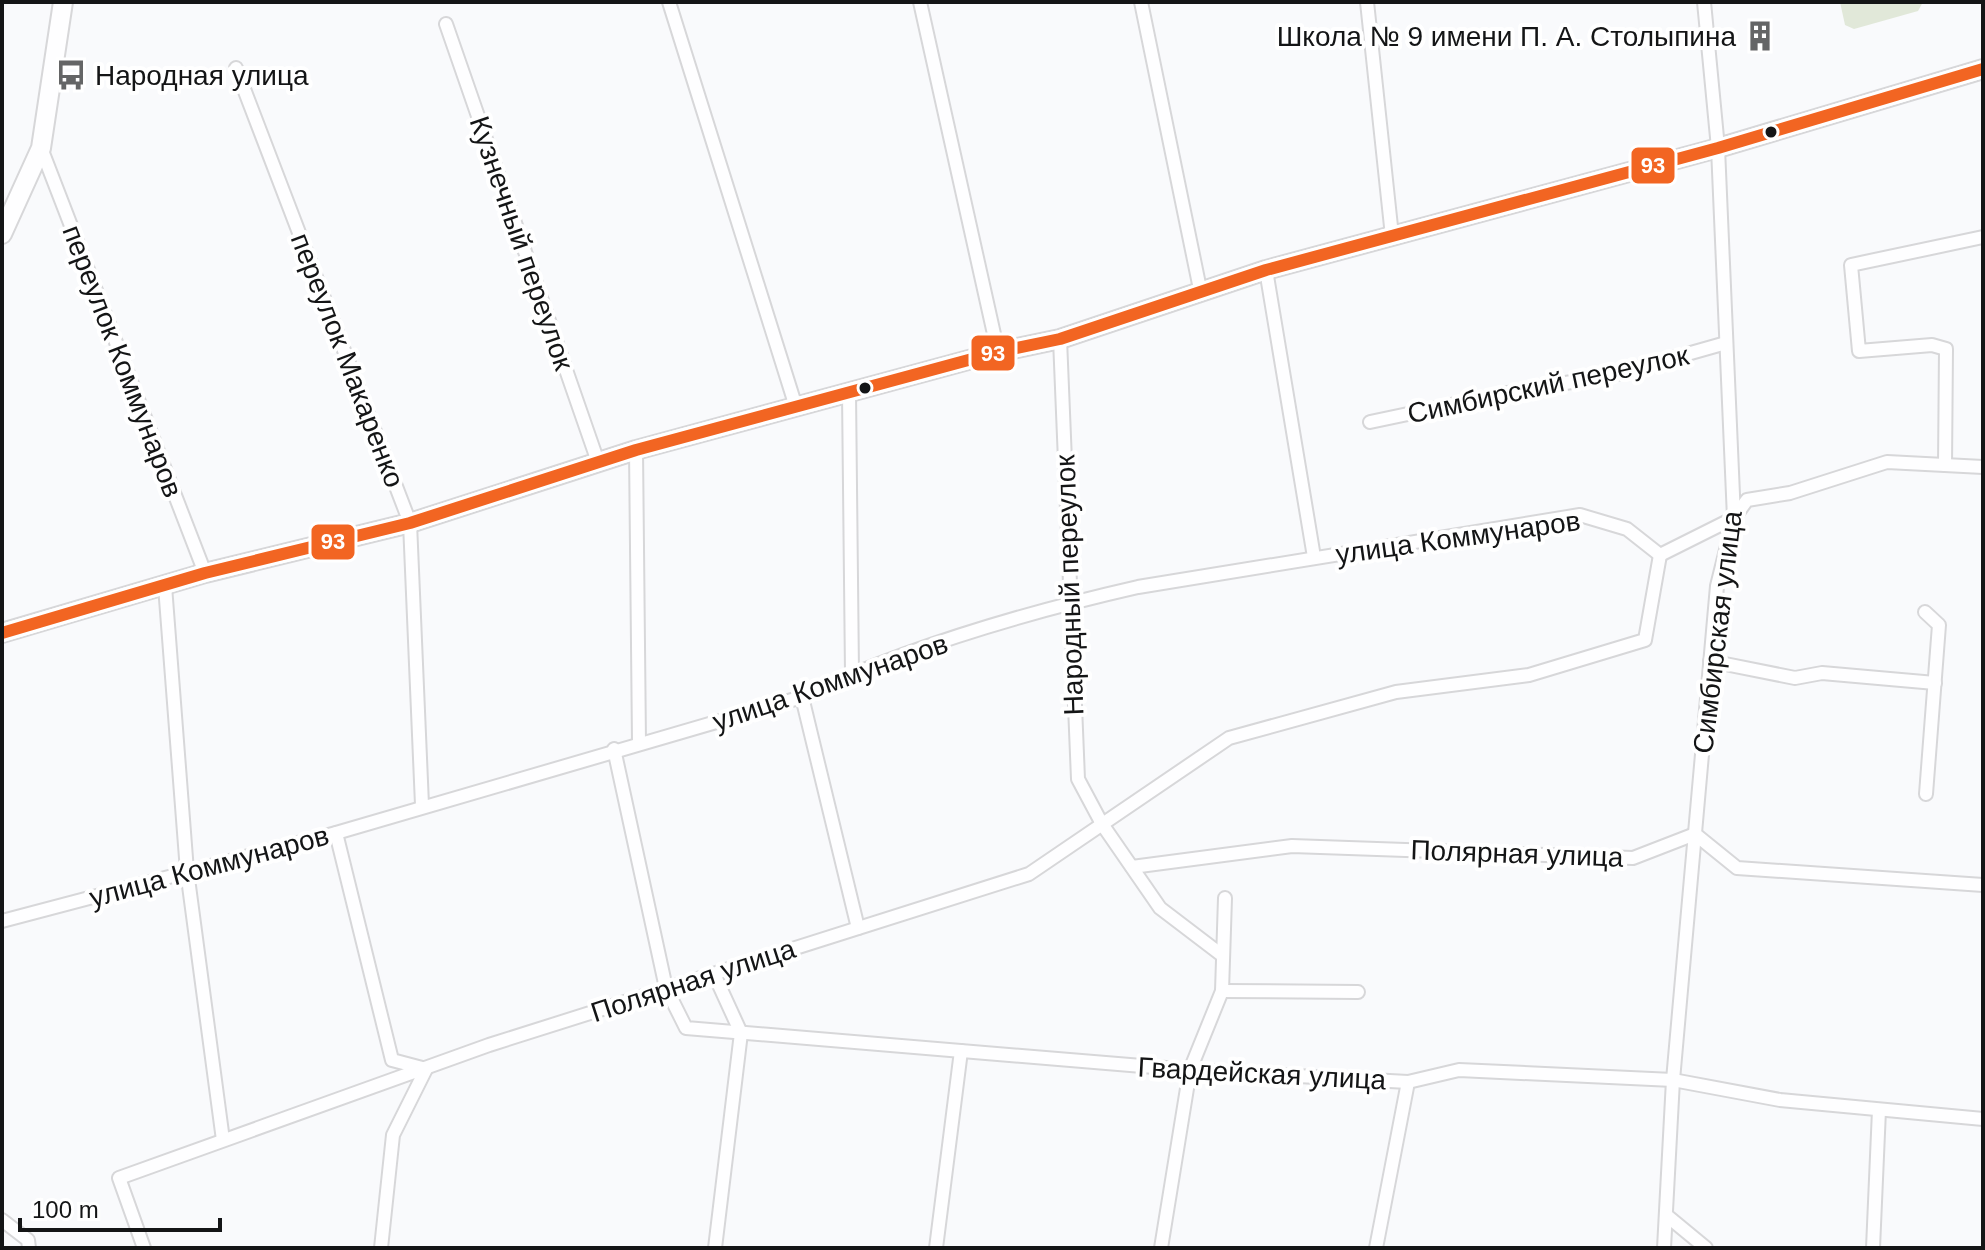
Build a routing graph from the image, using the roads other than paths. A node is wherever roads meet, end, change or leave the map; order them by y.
1 (64, 2) edge
2 (669, 2) edge
3 (920, 2) edge
4 (1141, 2) edge
5 (1367, 2) edge
6 (1704, 2) edge
7 (446, 24) dead end
8 (236, 68) dead end
9 (1983, 69) edge
10 (41, 148) junction
11 (1718, 148) junction
12 (2, 234) edge
13 (1392, 236) junction
14 (1983, 237) edge
15 (1266, 270) junction
16 (1200, 289) junction
17 (1060, 339) junction
18 (1726, 343) junction
19 (998, 352) junction
20 (849, 393) junction
21 (796, 407) junction
22 (1370, 422) dead end
23 (636, 450) junction
24 (598, 462) junction
25 (1945, 465) junction
26 (1983, 467) edge
27 (1734, 518) junction
28 (410, 523) junction
29 (1660, 555) junction
30 (1314, 557) junction
31 (205, 573) junction
32 (165, 586) junction
33 (1068, 603) junction
34 (1925, 612) dead end
35 (2, 633) edge
36 (1710, 661) junction
37 (852, 673) junction
38 (1935, 683) junction
39 (802, 697) junction
40 (639, 742) junction
41 (614, 749) junction
42 (1926, 794) dead end
43 (422, 805) junction
44 (1102, 824) junction
45 (336, 833) junction
46 (1695, 834) junction
47 (1132, 867) junction
48 (187, 871) junction
49 (1983, 885) edge
50 (1225, 898) dead end
51 (2, 921) edge
52 (858, 928) junction
53 (1223, 956) junction
54 (714, 974) junction
55 (666, 988) junction
56 (1222, 991) junction
57 (1358, 992) dead end
58 (741, 1033) junction
59 (961, 1051) junction
60 (426, 1069) junction
61 (1190, 1070) junction
62 (1673, 1080) junction
63 (1408, 1082) junction
64 (1879, 1110) junction
65 (1983, 1119) edge
66 (223, 1140) junction
67 (1666, 1215) junction
68 (2, 1220) edge
69 (29, 1248) edge
70 (144, 1248) edge
71 (381, 1248) edge
72 (715, 1248) edge
73 (936, 1248) edge
74 (1161, 1248) edge
75 (1376, 1248) edge
76 (1664, 1248) edge
77 (1706, 1248) edge
78 (1873, 1248) edge

1 - 10 main road
2 - 21 street
3 - 19 street
4 - 16 street
5 - 13 street
6 - 11 street, Симбирская улица
7 - 24 street, Кузнечный переулок
8 - 28 street, переулок Макаренко
9 - 11 main road
10 - 12 main road
10 - 31 street, переулок Коммунаров
11 - 13 main road
11 - 18 street, Симбирская улица
13 - 15 main road
14 - 25 street
15 - 16 main road
15 - 30 street
16 - 17 main road
17 - 19 main road
17 - 33 street, Народный переулок
18 - 22 street, Симбирский переулок
18 - 27 street, Симбирская улица
19 - 20 main road
20 - 21 main road
20 - 37 street
21 - 23 main road
23 - 24 main road
23 - 40 street
24 - 28 main road
25 - 26 street
25 - 27 street
27 - 29 street
27 - 36 street, Симбирская улица
28 - 31 main road
28 - 43 street, переулок Макаренко
29 - 30 street, улица Коммунаров
29 - 44 street, Полярная улица
30 - 33 street, улица Коммунаров
31 - 32 main road
32 - 35 main road
32 - 48 street
33 - 37 street, улица Коммунаров
33 - 44 street, Народный переулок
34 - 38 street
36 - 38 street
36 - 46 street, Симбирская улица
37 - 39 street, улица Коммунаров
38 - 42 street
39 - 40 street, улица Коммунаров
39 - 52 street
40 - 41 street, улица Коммунаров
41 - 43 street, улица Коммунаров
41 - 55 street
43 - 45 street, улица Коммунаров
44 - 47 street, Народный переулок
44 - 52 street, Полярная улица
45 - 48 street, улица Коммунаров
45 - 60 street
46 - 47 street, Полярная улица
46 - 49 street
46 - 62 street, Симбирская улица
47 - 53 street, Народный переулок
48 - 51 street, улица Коммунаров
48 - 66 street
50 - 53 street
52 - 54 street, Полярная улица
53 - 56 street
54 - 55 street, Полярная улица
54 - 58 street
55 - 58 street, Гвардейская улица
55 - 60 street, Полярная улица
56 - 57 street
56 - 61 street
58 - 59 street, Гвардейская улица
58 - 72 street
59 - 61 street, Гвардейская улица
59 - 73 street
60 - 66 street, Полярная улица
60 - 71 street
61 - 63 street, Гвардейская улица
61 - 74 street
62 - 63 street, Гвардейская улица
62 - 64 street, Гвардейская улица
62 - 67 street, Симбирская улица
63 - 75 street
64 - 65 street, Гвардейская улица
64 - 78 street
66 - 70 street, Полярная улица
67 - 76 street, Симбирская улица
67 - 77 street
68 - 69 street

